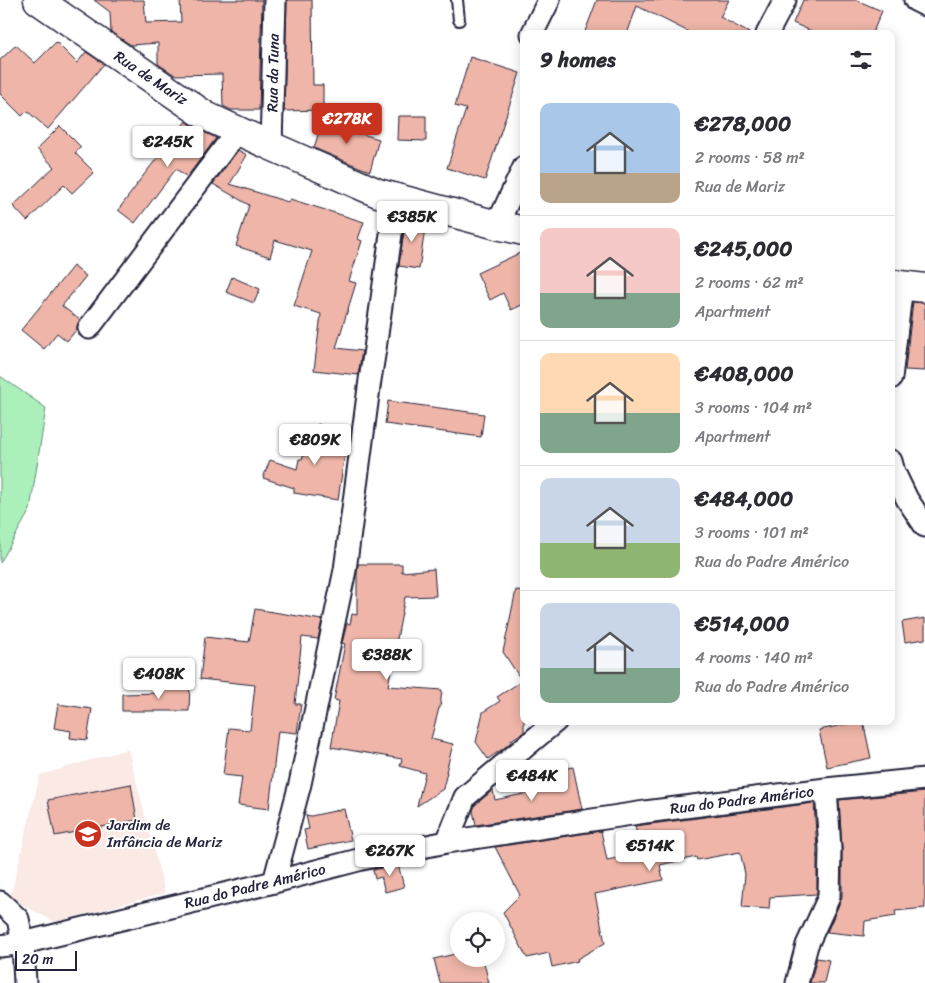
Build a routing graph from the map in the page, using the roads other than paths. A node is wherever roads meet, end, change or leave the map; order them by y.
1 (38, 0) edge
2 (274, 0) edge
3 (456, 0) edge
4 (549, 0) edge
5 (785, 0) edge
6 (915, 0) edge
7 (925, 5) edge
8 (459, 20) dead end
9 (534, 30) edge
10 (769, 30) edge
11 (238, 130) junction
12 (271, 146) junction
13 (520, 176) edge
14 (396, 198) junction
15 (497, 226) junction
16 (520, 231) edge
17 (906, 286) edge
18 (89, 328) dead end
19 (895, 353) edge
20 (895, 478) edge
21 (899, 502) edge
22 (925, 526) edge
23 (551, 725) edge
24 (925, 779) edge
25 (826, 789) junction
26 (448, 842) junction
27 (274, 882) junction
28 (0, 902) edge
29 (22, 943) junction
30 (0, 946) edge
31 (25, 983) edge
32 (797, 983) edge

1 - 11 main road, Rua de Mariz
2 - 12 street, Rua da Tuna
3 - 8 lane
4 - 9 street
5 - 10 street
6 - 7 street
11 - 12 main road, Rua de Mariz
11 - 18 street
12 - 14 main road, Rua de Mariz
13 - 15 street
14 - 15 main road, Rua de Mariz
14 - 27 street
15 - 16 main road, Rua de Mariz
17 - 19 street
20 - 21 street
21 - 22 street
23 - 26 street
24 - 25 street, Rua do Padre Américo
25 - 26 street, Rua do Padre Américo
25 - 32 street
26 - 27 street, Rua do Padre Américo
27 - 29 street, Rua do Padre Américo
28 - 29 street
29 - 30 street, Rua do Padre Américo
29 - 31 street

